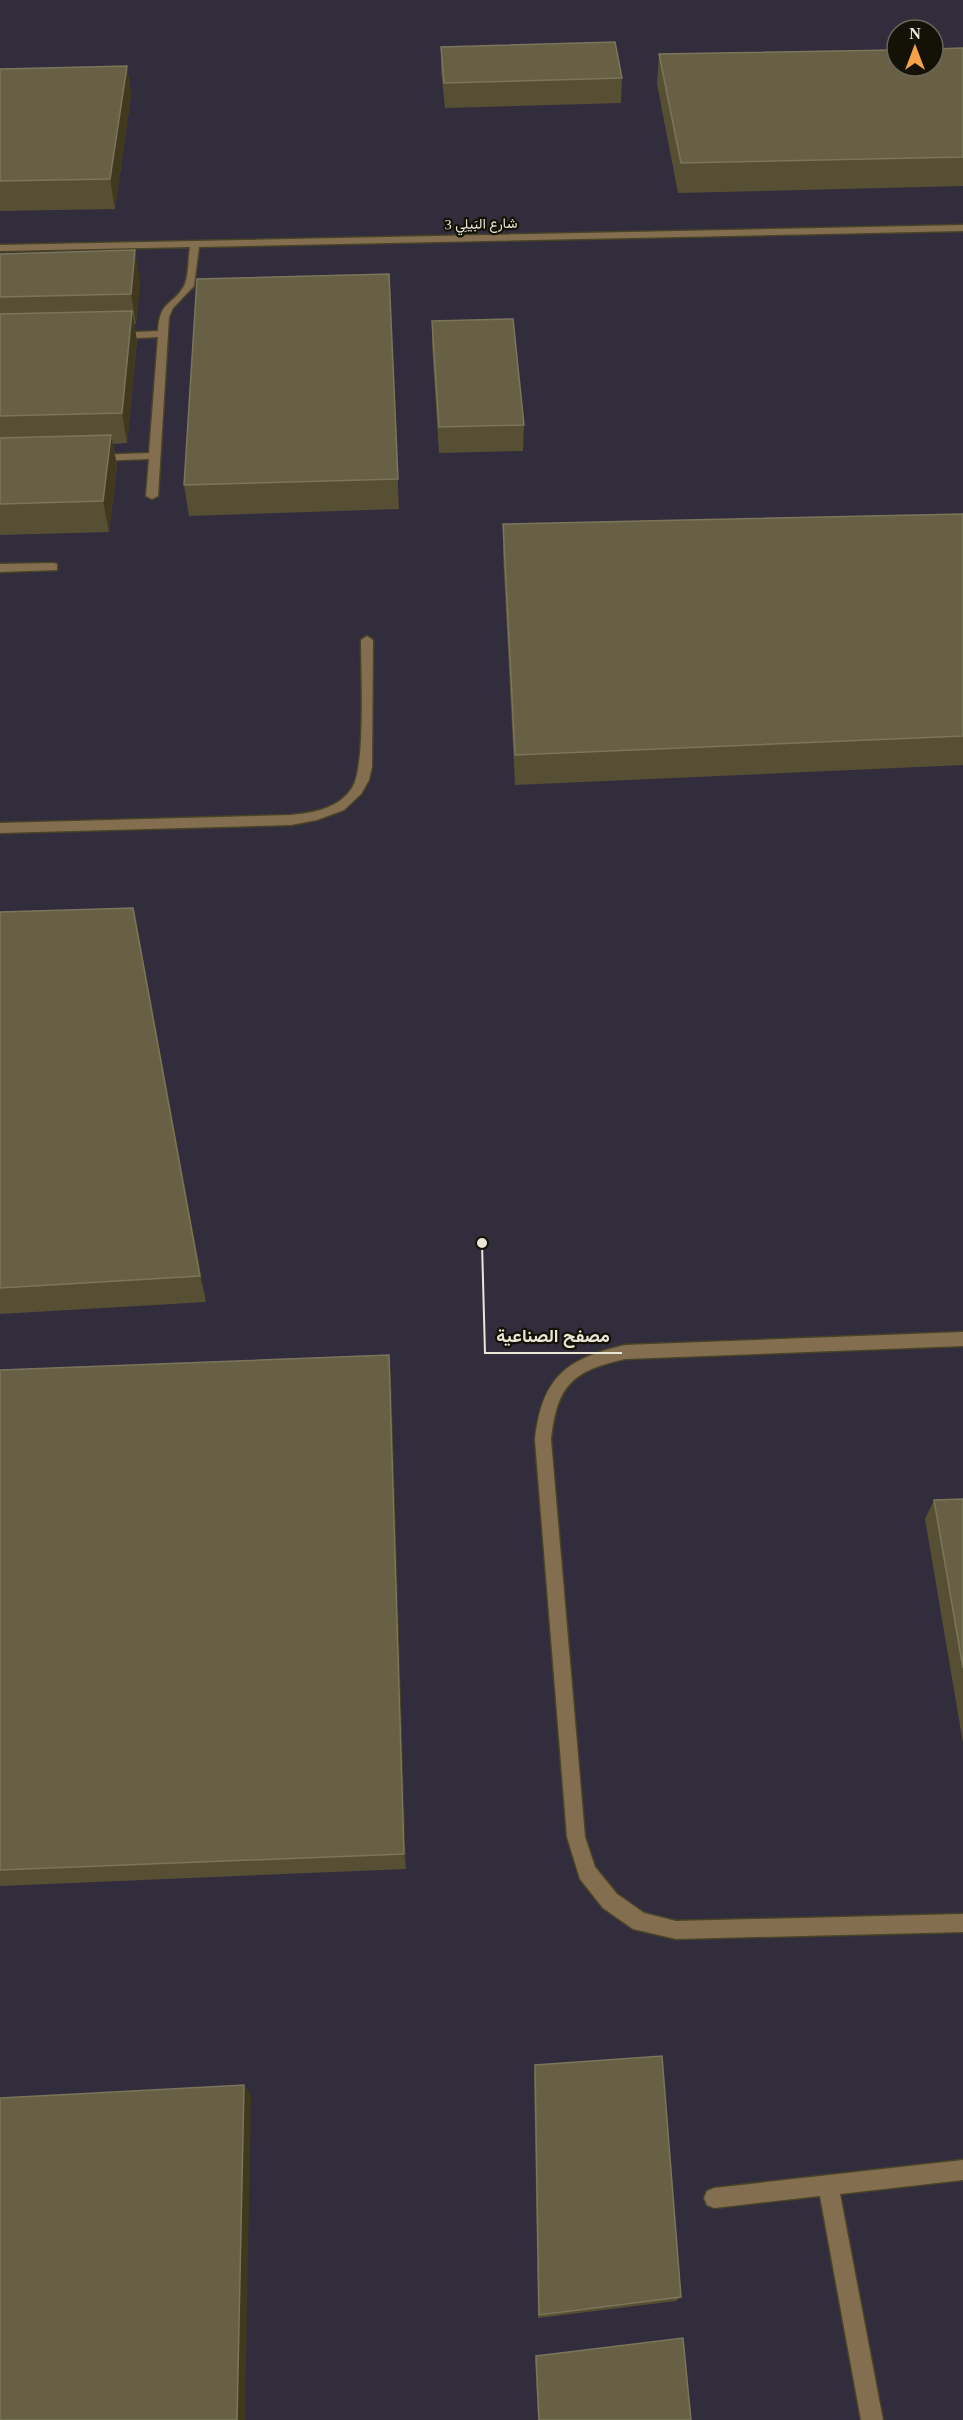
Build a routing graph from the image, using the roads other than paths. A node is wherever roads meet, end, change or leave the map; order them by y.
1 (963, 228) edge
2 (195, 244) junction
3 (0, 248) edge
4 (163, 334) junction
5 (105, 336) edge
6 (154, 456) junction
7 (83, 458) edge
8 (152, 496) dead end
9 (53, 567) dead end
10 (0, 568) edge
11 (367, 640) dead end
12 (0, 828) edge
13 (963, 1338) edge
14 (963, 1923) edge
15 (963, 2170) edge
16 (828, 2186) junction
17 (714, 2198) dead end
18 (872, 2420) edge

1 - 2 street, شارع البَيلِي 3
2 - 3 street, شارع البَيلِي 3
2 - 4 street
4 - 5 street
4 - 6 street
6 - 7 street
6 - 8 street
9 - 10 street
11 - 12 street
13 - 14 street
15 - 16 street
16 - 17 street
16 - 18 street

